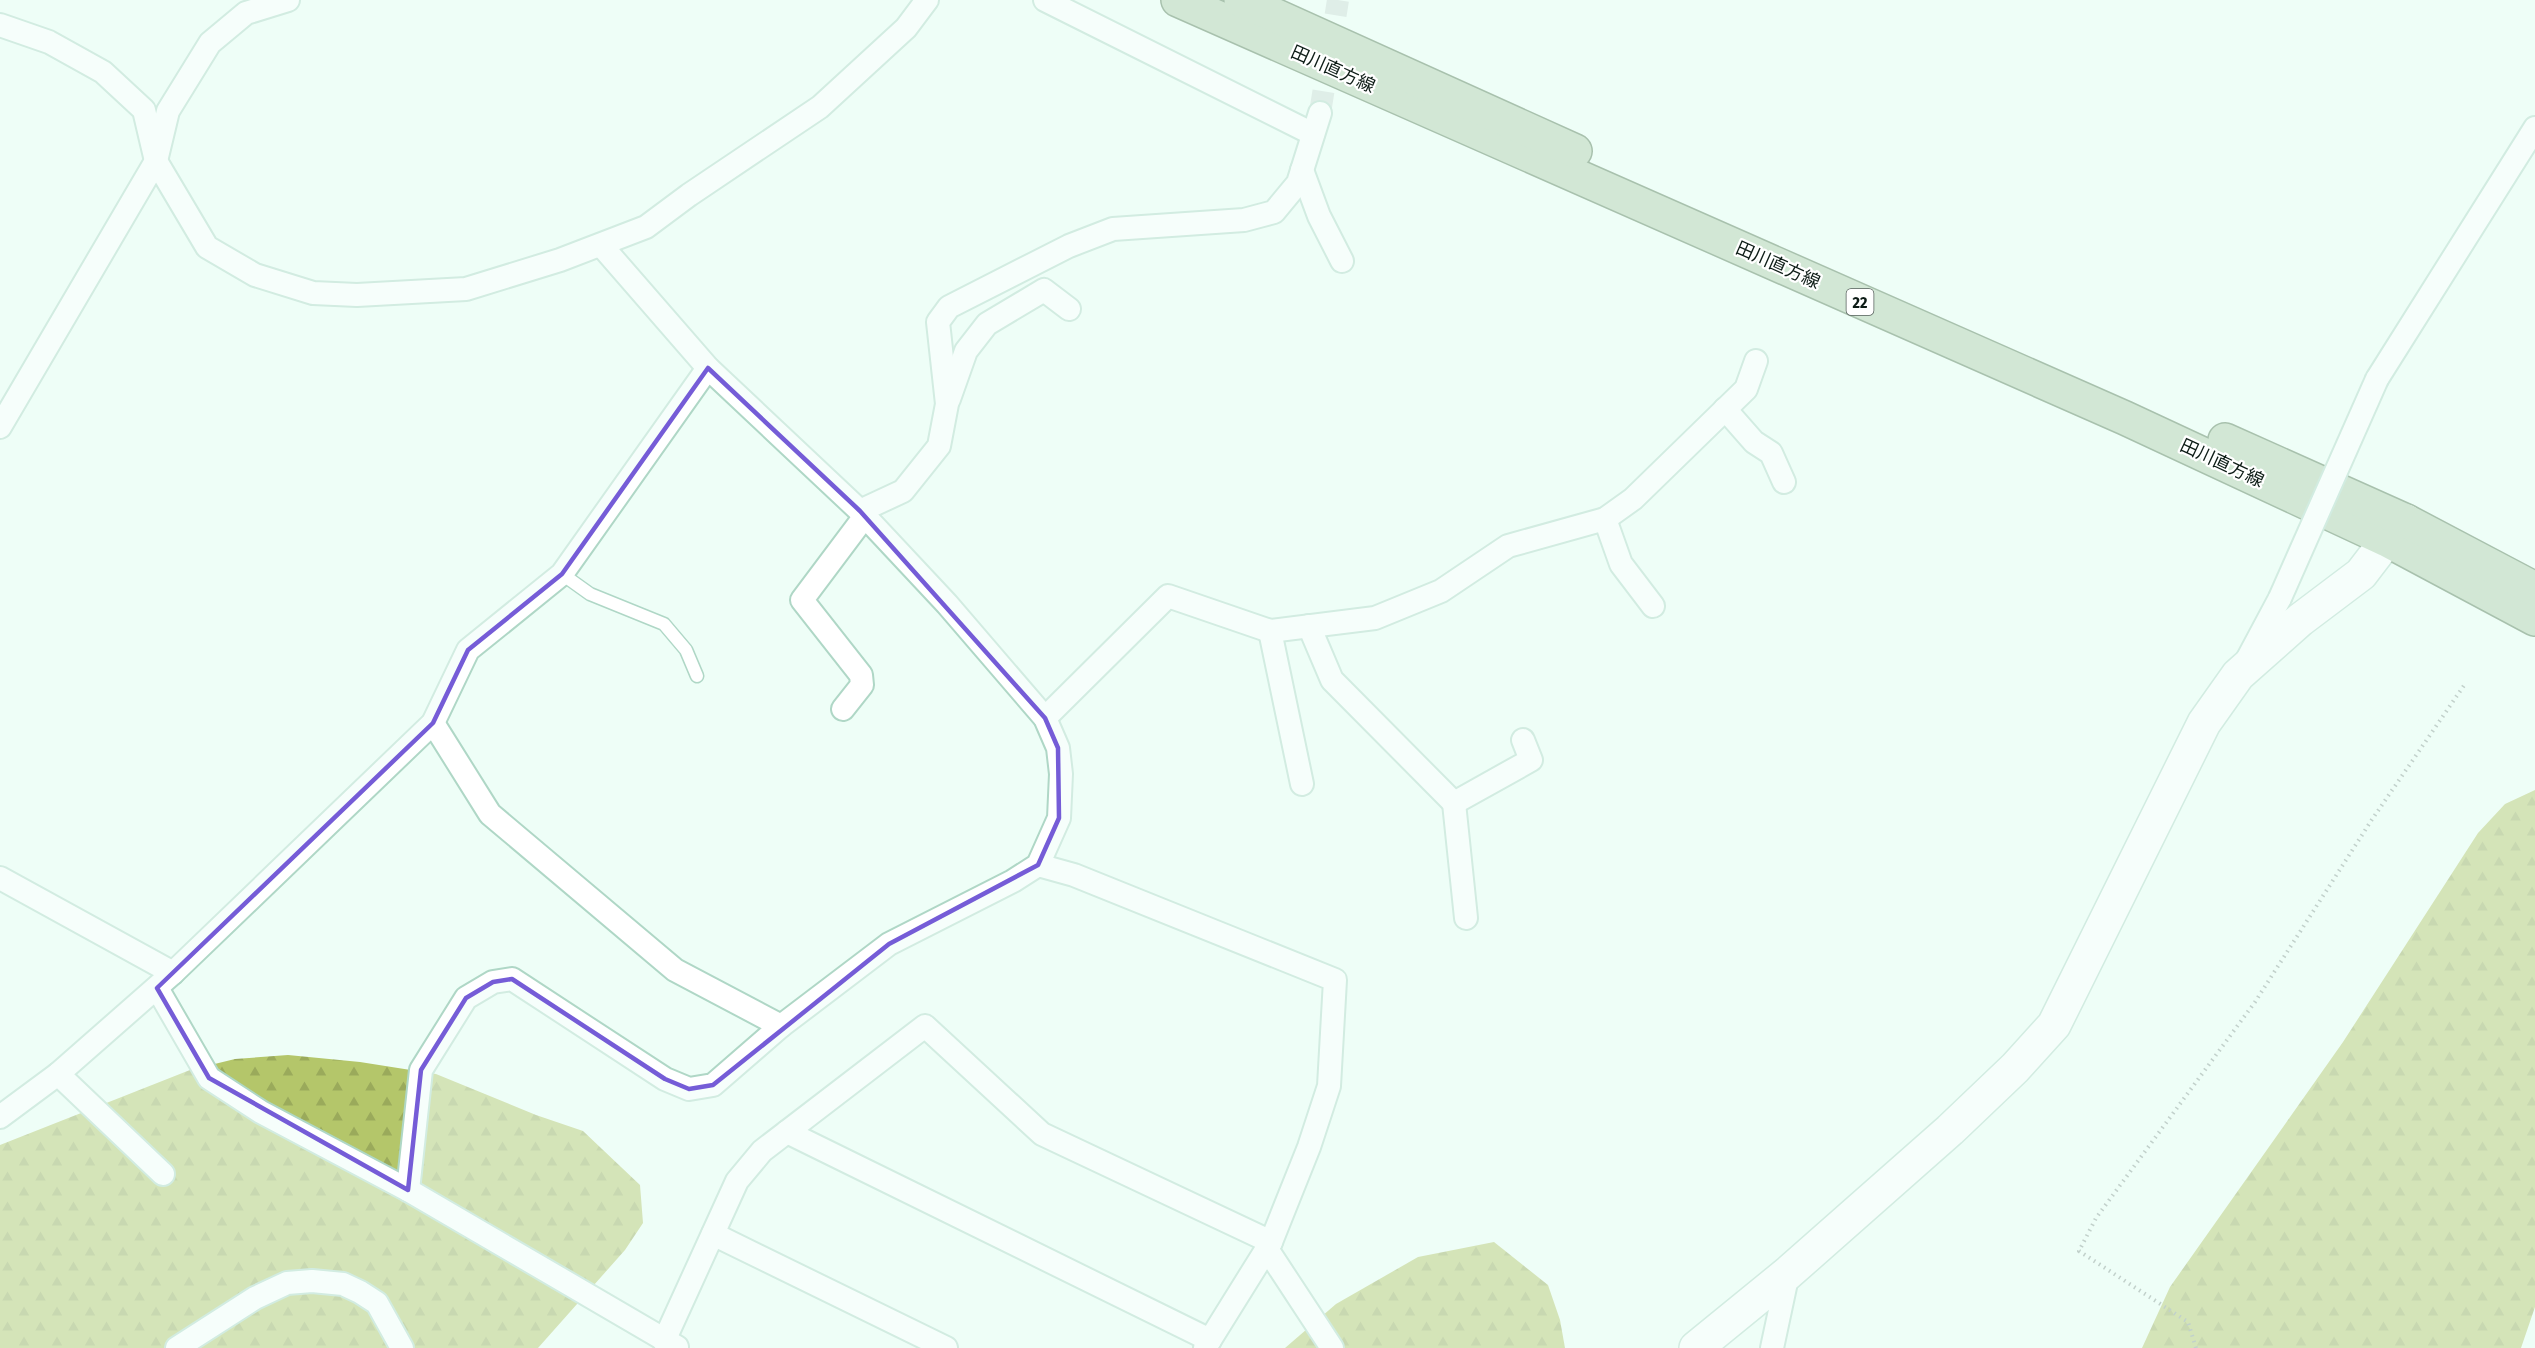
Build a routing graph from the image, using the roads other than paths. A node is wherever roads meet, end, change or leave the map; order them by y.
1 (288, 0) edge
2 (927, 0) edge
3 (1045, 0) edge
4 (1178, 0) edge
5 (1241, 0) edge
6 (0, 25) edge
7 (2535, 128) edge
8 (156, 161) junction
9 (1302, 170) junction
10 (601, 245) junction
11 (1342, 261) dead end
12 (1070, 309) dead end
13 (1756, 361) dead end
14 (708, 368) junction
15 (947, 404) junction
16 (1725, 409) junction
17 (0, 427) edge
18 (1784, 482) dead end
19 (863, 514) junction
20 (1605, 519) junction
21 (2396, 531) junction
22 (562, 574) junction
23 (2535, 589) edge
24 (1653, 606) dead end
25 (2535, 619) edge
26 (1309, 626) junction
27 (1270, 631) junction
28 (2238, 675) junction
29 (697, 676) dead end
30 (843, 709) dead end
31 (1046, 717) junction
32 (433, 723) junction
33 (1523, 740) dead end
34 (1302, 784) dead end
35 (1454, 803) junction
36 (1038, 865) junction
37 (0, 878) edge
38 (1466, 918) dead end
39 (165, 980) junction
40 (781, 1026) junction
41 (58, 1074) junction
42 (0, 1117) edge
43 (787, 1132) junction
44 (163, 1174) dead end
45 (408, 1190) junction
46 (713, 1234) junction
47 (1269, 1246) junction
48 (1788, 1273) junction
49 (1207, 1344) edge
50 (673, 1346) edge
51 (177, 1348) edge
52 (402, 1348) edge
53 (946, 1348) edge
54 (1332, 1348) edge
55 (1696, 1348) edge
56 (1772, 1348) edge

1 - 8 street
2 - 10 street
3 - 9 street
4 - 21 main road, 田川直方線 / 22
5 - 21 main road, 田川直方線 / 22
6 - 8 street
7 - 28 street, bridge
8 - 10 street
8 - 17 street
9 - 11 street
9 - 15 street
10 - 14 street
12 - 15 street
13 - 16 street
14 - 19 street
14 - 22 street
15 - 19 street
16 - 18 street
16 - 20 street
19 - 30 street
19 - 31 street
20 - 24 street
20 - 26 street
21 - 23 main road, 田川直方線 / 22
21 - 25 main road, 田川直方線 / 22
21 - 28 street
22 - 29 lane
22 - 32 street
26 - 27 street
26 - 35 street
27 - 31 street
27 - 34 street
28 - 48 street
31 - 36 street
32 - 39 street
32 - 40 street
33 - 35 street
35 - 38 street
36 - 40 street
36 - 47 street
37 - 39 street
39 - 41 street
39 - 45 street
40 - 45 street
41 - 42 street
41 - 44 street
43 - 46 street
43 - 47 street
43 - 49 street
45 - 50 street
46 - 50 street
46 - 53 street
47 - 49 street
47 - 54 street
48 - 55 street
48 - 56 street
51 - 52 street

